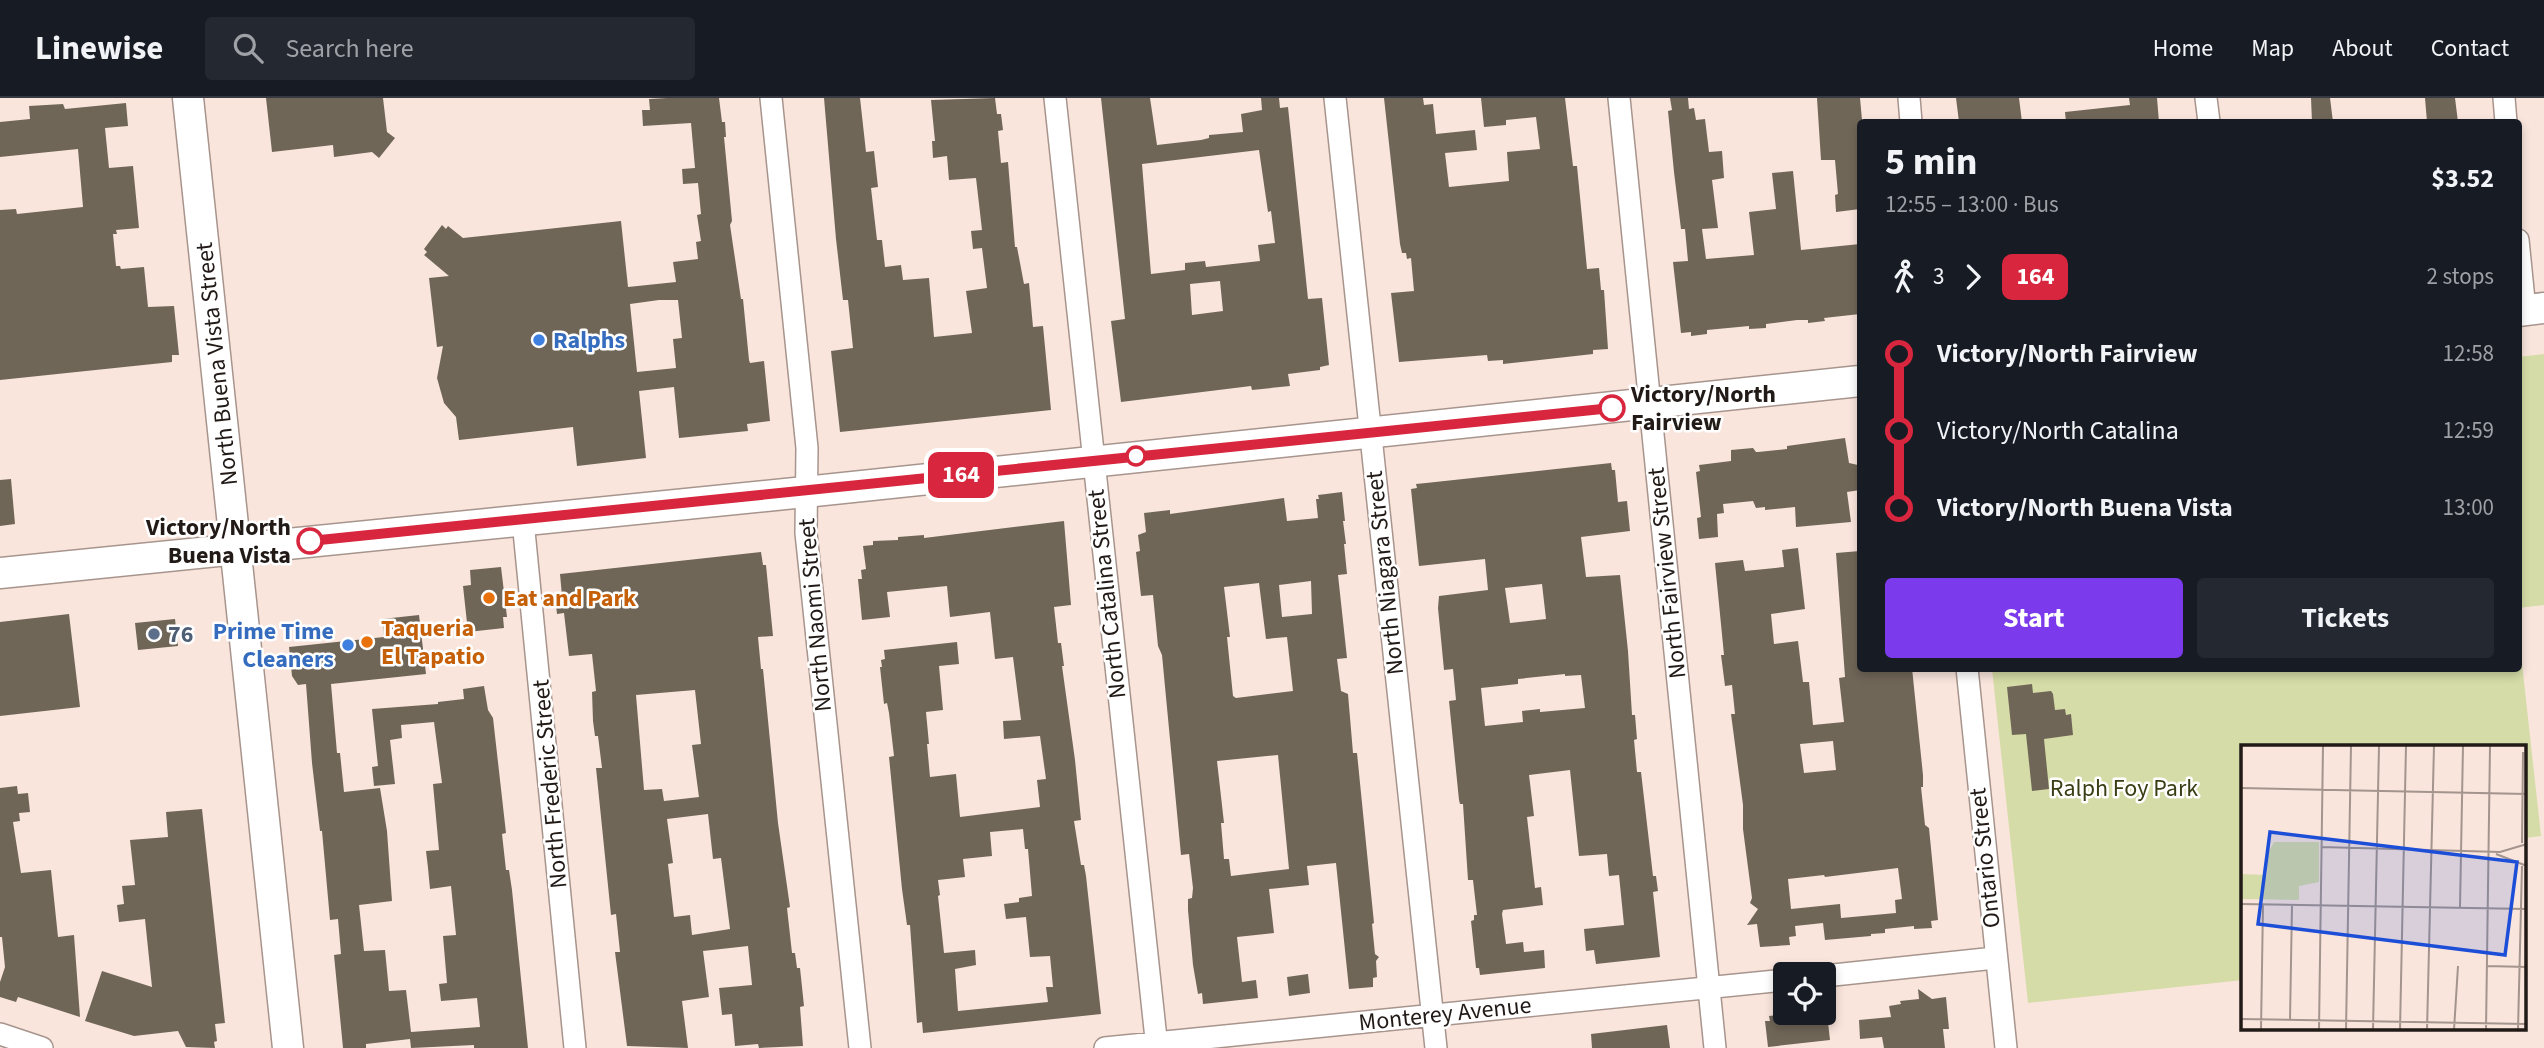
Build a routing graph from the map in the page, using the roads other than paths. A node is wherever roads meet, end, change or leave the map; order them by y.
1 (188, 98) edge
2 (771, 98) edge
3 (1055, 98) edge
4 (1335, 98) edge
5 (1619, 98) edge
6 (1909, 98) edge
7 (2206, 98) edge
8 (2504, 98) edge
9 (1912, 119) edge
10 (2209, 119) edge
11 (2507, 119) edge
12 (2522, 265) edge
13 (2529, 309) edge
14 (1857, 381) edge
15 (1650, 404) junction
16 (1370, 432) junction
17 (1092, 460) junction
18 (805, 492) junction
19 (523, 521) junction
20 (236, 548) junction
21 (0, 573) edge
22 (1967, 672) edge
23 (1995, 958) junction
24 (1836, 975) edge
25 (1773, 981) edge
26 (1708, 988) junction
27 (1432, 1015) junction
28 (0, 1034) edge
29 (1157, 1045) edge
30 (42, 1048) edge
31 (288, 1048) edge
32 (575, 1048) edge
33 (860, 1048) edge
34 (1105, 1048) edge
35 (1436, 1048) edge
36 (1715, 1048) edge
37 (2006, 1048) edge

1 - 20 main road, North Buena Vista Street
2 - 18 street, North Naomi Street
3 - 17 street, North Catalina Street
4 - 16 street, North Niagara Street
5 - 15 street, North Fairview Street
6 - 9 street
7 - 10 street
8 - 11 street
12 - 13 street
14 - 15 main road
15 - 16 main road
15 - 26 street, North Fairview Street
16 - 17 main road
16 - 27 street, North Niagara Street
17 - 18 main road
17 - 29 street, North Catalina Street
18 - 19 main road
18 - 33 street, North Naomi Street
19 - 20 main road
19 - 32 street, North Frederic Street
20 - 21 main road
20 - 31 main road, North Buena Vista Street
22 - 23 street, Ontario Street
23 - 24 street
23 - 37 street, Ontario Street
25 - 26 street, Monterey Avenue
26 - 27 street, Monterey Avenue
26 - 36 street, North Fairview Street
27 - 29 street, Monterey Avenue
27 - 35 street, North Niagara Street
28 - 30 street
29 - 34 street, Monterey Avenue

